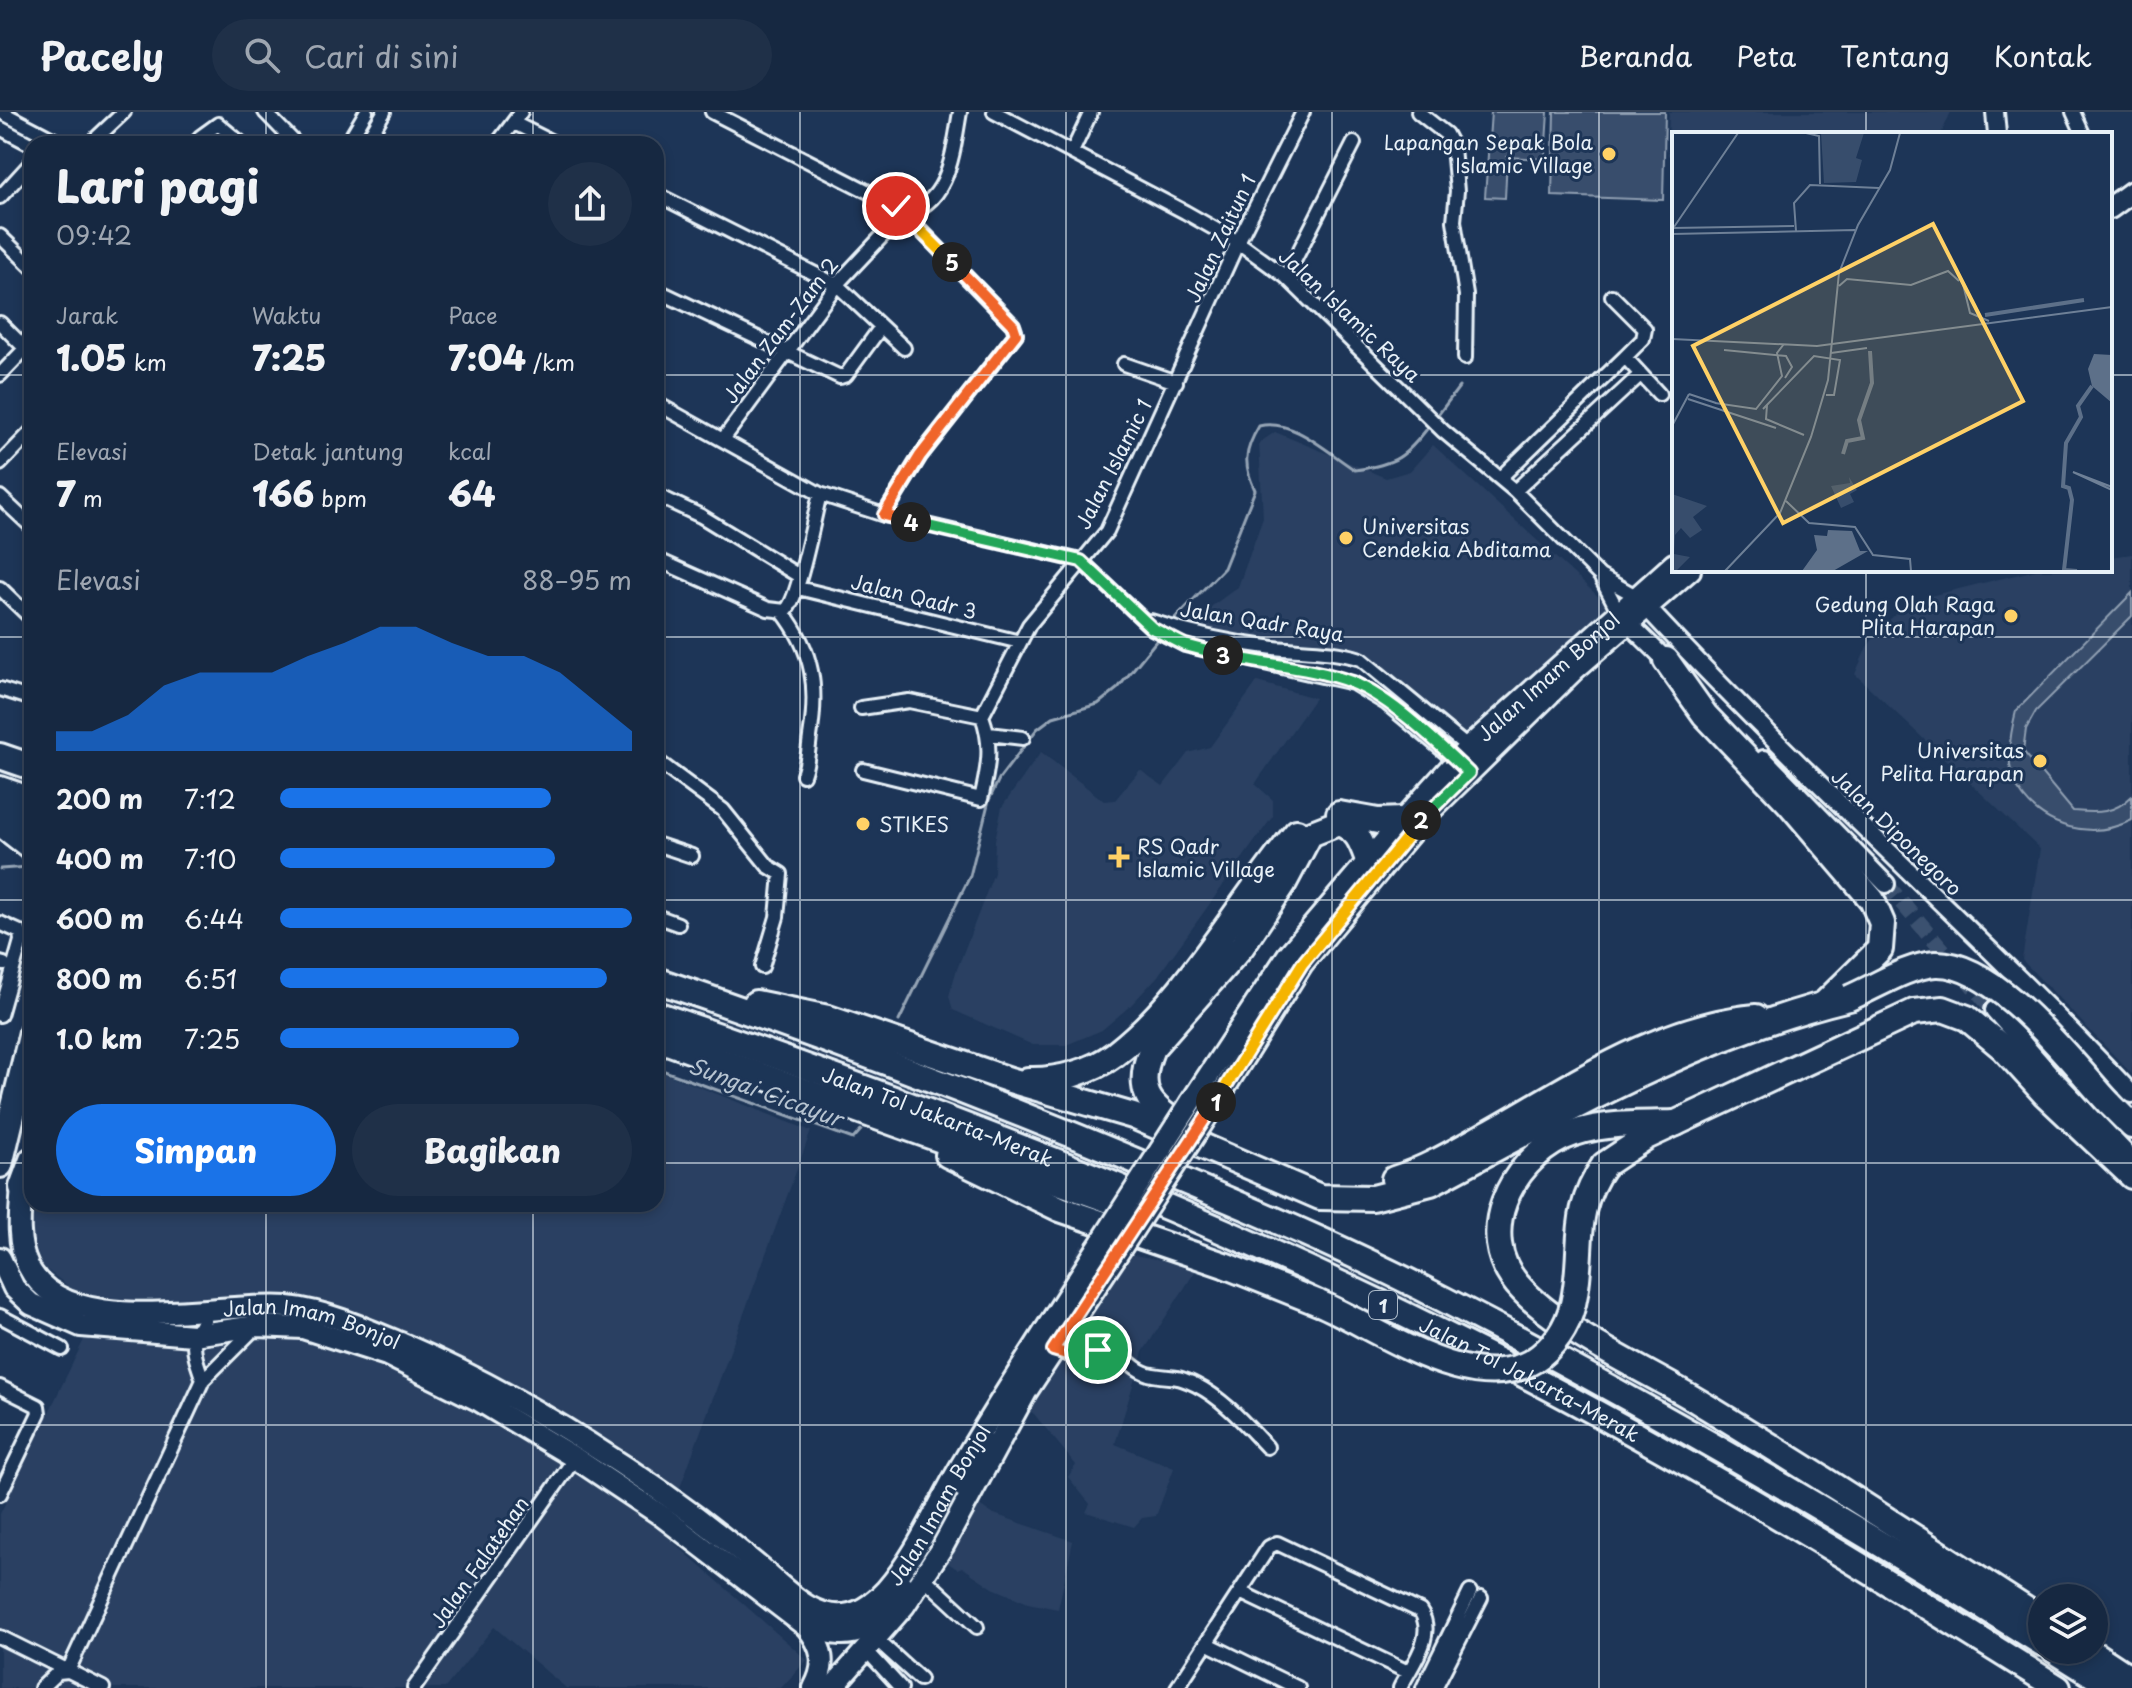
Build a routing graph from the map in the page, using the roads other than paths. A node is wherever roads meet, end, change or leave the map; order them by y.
1 (1, 112) edge
2 (124, 112) edge
3 (265, 112) edge
4 (366, 112) edge
5 (384, 112) edge
6 (712, 112) edge
7 (960, 112) edge
8 (994, 112) edge
9 (1091, 112) edge
10 (1303, 112) edge
11 (1418, 112) edge
12 (1995, 112) edge
13 (2073, 112) edge
14 (517, 117) edge
15 (0, 128) edge
16 (1997, 132) edge
17 (2082, 132) edge
18 (43, 136) edge
19 (98, 136) edge
20 (201, 136) edge
21 (229, 136) edge
22 (288, 136) edge
23 (352, 136) edge
24 (370, 136) edge
25 (503, 136) edge
26 (544, 136) edge
27 (24, 141) edge
28 (1354, 143) dead end
29 (1073, 150) junction
30 (24, 171) edge
31 (0, 197) edge
32 (664, 198) edge
33 (904, 213) junction
34 (0, 236) edge
35 (1238, 242) junction
36 (24, 259) edge
37 (1286, 277) junction
38 (837, 285) junction
39 (664, 294) edge
40 (1612, 296) dead end
41 (0, 323) edge
42 (881, 327) junction
43 (24, 348) edge
44 (904, 348) dead end
45 (787, 353) junction
46 (24, 355) edge
47 (1625, 357) junction
48 (1465, 358) dead end
49 (1124, 364) dead end
50 (0, 375) edge
51 (1640, 375) junction
52 (1176, 382) junction
53 (1659, 394) dead end
54 (664, 407) edge
55 (724, 438) junction
56 (24, 442) edge
57 (0, 464) edge
58 (1500, 478) junction
59 (1515, 491) junction
60 (820, 494) junction
61 (0, 497) edge
62 (664, 499) edge
63 (884, 515) junction
64 (24, 520) edge
65 (1081, 561) junction
66 (664, 563) edge
67 (1672, 566) edge
68 (1687, 572) edge
69 (1600, 576) junction
70 (799, 582) junction
71 (0, 588) edge
72 (1641, 602) junction
73 (787, 608) junction
74 (24, 611) edge
75 (1623, 616) junction
76 (1170, 633) junction
77 (1020, 642) junction
78 (1361, 659) junction
79 (1666, 660) junction
80 (1353, 683) junction
81 (0, 689) edge
82 (24, 696) edge
83 (861, 708) dead end
84 (982, 716) junction
85 (989, 734) junction
86 (1023, 738) dead end
87 (0, 756) edge
88 (1469, 760) junction
89 (24, 764) edge
90 (664, 766) edge
91 (863, 770) dead end
92 (803, 775) dead end
93 (0, 789) edge
94 (24, 797) edge
95 (0, 809) edge
96 (24, 817) edge
97 (1356, 819) junction
98 (1403, 820) junction
99 (0, 823) edge
100 (24, 842) edge
101 (664, 847) edge
102 (1373, 854) junction
103 (692, 856) dead end
104 (1886, 884) tunnel mouth
105 (664, 919) edge
106 (0, 923) edge
107 (678, 924) dead end
108 (762, 967) dead end
109 (664, 981) edge
110 (664, 982) edge
111 (2, 996) edge
112 (1824, 1003) junction
113 (1994, 1010) tunnel mouth
114 (0, 1015) edge
115 (1778, 1015) junction
116 (664, 1017) edge
117 (664, 1041) edge
118 (24, 1065) edge
119 (1010, 1080) junction
120 (800, 1088) junction
121 (2132, 1094) edge
122 (1676, 1123) junction
123 (2132, 1126) edge
124 (2132, 1159) edge
125 (0, 1165) edge
126 (2132, 1176) edge
127 (24, 1182) edge
128 (22, 1187) joint
129 (1254, 1243) junction
130 (1106, 1254) junction
131 (0, 1258) edge
132 (211, 1308) junction
133 (0, 1316) edge
134 (257, 1326) junction
135 (193, 1335) junction
136 (62, 1349) dead end
137 (1053, 1350) junction
138 (203, 1380) junction
139 (0, 1387) edge
140 (481, 1391) junction
141 (991, 1438) junction
142 (1267, 1447) dead end
143 (575, 1458) junction
144 (6, 1466) edge
145 (0, 1494) edge
146 (923, 1577) junction
147 (1240, 1592) junction
148 (2028, 1611) edge
149 (807, 1627) junction
150 (977, 1627) dead end
151 (2028, 1634) edge
152 (0, 1637) edge
153 (1206, 1643) junction
154 (872, 1645) junction
155 (2108, 1663) edge
156 (2076, 1664) edge
157 (68, 1671) junction
158 (1408, 1672) junction
159 (920, 1679) dead end
160 (2132, 1679) edge
161 (41, 1688) edge
162 (76, 1688) edge
163 (103, 1688) edge
164 (414, 1688) edge
165 (814, 1688) edge
166 (832, 1688) edge
167 (901, 1688) edge
168 (1177, 1688) edge
169 (1298, 1688) edge
170 (1400, 1688) edge
171 (1423, 1688) edge
172 (1435, 1688) edge
173 (2058, 1688) edge
174 (2114, 1688) edge

1 - 18 street
2 - 19 street
3 - 22 street
4 - 23 street
5 - 24 street
6 - 33 street
7 - 33 street, Jalan Zam-Zam 2
8 - 29 street, Jalan Islamic Raya
9 - 29 street
10 - 35 street, Jalan Zaitun 1
11 - 48 street
12 - 16 street
13 - 17 street
14 - 25 street
14 - 26 street
15 - 27 street
20 - 21 street
28 - 37 street
29 - 35 street, Jalan Islamic Raya
30 - 31 street
32 - 38 street
33 - 38 street, Jalan Zam-Zam 2
33 - 63 street
34 - 36 street
35 - 37 street, Jalan Islamic Raya
35 - 52 street, Jalan Zaitun 1
37 - 58 street, Jalan Islamic Raya
38 - 42 street
38 - 45 street, Jalan Zam-Zam 2
39 - 45 street
40 - 47 street
41 - 43 street
42 - 44 street
42 - 45 street
45 - 55 street, Jalan Zam-Zam 2
46 - 50 street
47 - 51 street
47 - 58 street
49 - 52 street
51 - 53 street
51 - 59 street
52 - 65 street, Jalan Islamic 1
54 - 55 street, Jalan Qadr Raya
55 - 60 street, Jalan Qadr Raya
56 - 57 street
58 - 59 street, Jalan Islamic Raya
59 - 69 street, Jalan Islamic Raya
60 - 63 street, Jalan Qadr Raya
60 - 70 street
61 - 64 street
62 - 70 street, Jalan Qadr 3
63 - 65 street, Jalan Qadr Raya
65 - 76 street, Jalan Qadr Raya
65 - 77 street, Jalan Islamic 1
66 - 73 street
67 - 72 main road
68 - 72 main road
69 - 72 street, Jalan Islamic Raya
69 - 75 street, Jalan Islamic Raya
70 - 73 street
70 - 77 street, Jalan Qadr 3
71 - 74 street
72 - 75 main road, Jalan Imam Bonjol
72 - 121 street, Jalan Diponegoro
73 - 92 street
75 - 79 street
75 - 88 main road, Jalan Imam Bonjol
76 - 78 street, Jalan Qadr Raya
76 - 80 street, Jalan Qadr Raya
77 - 84 street, Jalan Islamic 1
78 - 80 street
78 - 88 street, Jalan Qadr Raya
79 - 104 street
79 - 112 highway
80 - 88 street, Jalan Qadr Raya
81 - 82 street
83 - 84 street
84 - 85 street
85 - 86 street
85 - 91 street
87 - 89 highway
88 - 98 main road, Jalan Imam Bonjol
88 - 130 main road, Jalan Imam Bonjol, bridge
90 - 108 street
93 - 94 highway
95 - 96 highway
97 - 98 highway
97 - 102 highway
97 - 119 highway
98 - 102 main road, Jalan Imam Bonjol
99 - 100 highway
101 - 103 street
102 - 115 highway
102 - 130 main road, Jalan Imam Bonjol, bridge
105 - 107 street
106 - 111 street
109 - 119 highway
110 - 151 highway, Jalan Tol Jakarta–Merak / 1
111 - 114 street
112 - 115 highway
112 - 123 highway, bridge
113 - 124 street
115 - 119 highway
116 - 129 highway, Jalan Tol Jakarta–Merak / 1
117 - 120 highway
118 - 125 highway
120 - 122 highway, bridge
120 - 129 highway
122 - 126 highway
122 - 148 highway
127 - 128 highway
128 - 132 main road, Jalan Imam Bonjol
129 - 173 highway, Jalan Tol Jakarta–Merak / 1
130 - 137 main road, Jalan Imam Bonjol
130 - 141 main road, Jalan Imam Bonjol
131 - 135 main road, Jalan Imam Bonjol
132 - 135 street
132 - 140 main road, Jalan Imam Bonjol
133 - 136 street
134 - 135 main road, Jalan Imam Bonjol
134 - 138 street
134 - 140 main road, Jalan Imam Bonjol
135 - 138 street
137 - 141 main road, Jalan Imam Bonjol
137 - 142 street
138 - 157 street
139 - 144 street
140 - 141 main road, Jalan Imam Bonjol
140 - 143 main road, Jalan Imam Bonjol
141 - 146 main road, Jalan Imam Bonjol
141 - 149 main road
143 - 149 main road, Jalan Imam Bonjol
143 - 164 street, Jalan Falatehan
144 - 145 street
146 - 150 street
146 - 154 main road, Jalan Imam Bonjol
147 - 153 street
147 - 158 street
147 - 158 street
149 - 165 main road
152 - 157 street
153 - 168 street
153 - 169 street
154 - 159 street
154 - 166 main road, Jalan Imam Bonjol
154 - 167 street
155 - 160 highway
156 - 174 highway
157 - 161 street
157 - 162 street
157 - 163 street
158 - 170 street
171 - 172 street

